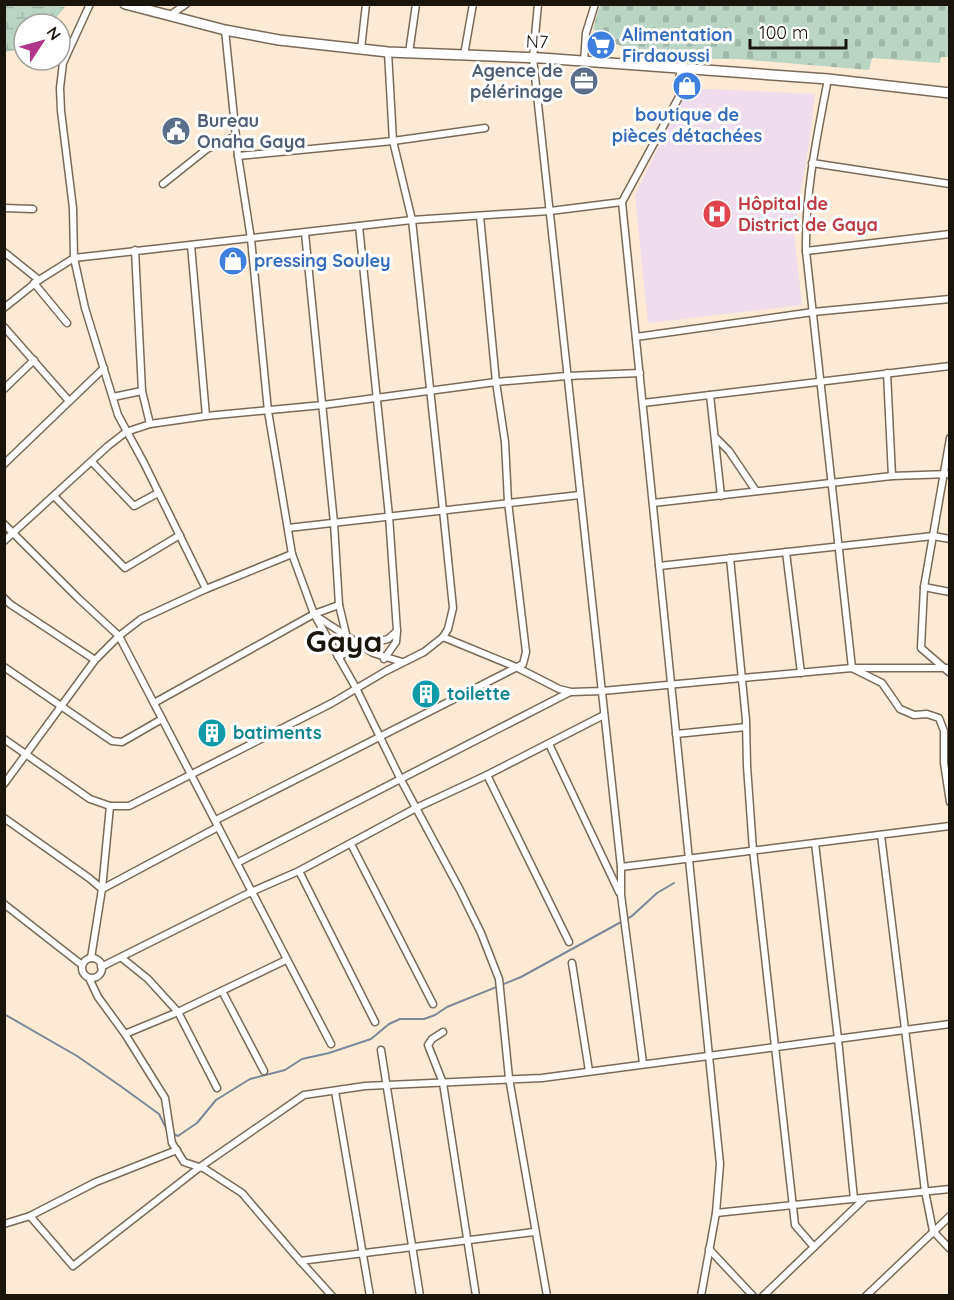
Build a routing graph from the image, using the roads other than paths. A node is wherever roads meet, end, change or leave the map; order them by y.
1 (90, 4) edge
2 (126, 4) edge
3 (186, 4) edge
4 (366, 4) edge
5 (416, 4) edge
6 (473, 4) edge
7 (538, 4) edge
8 (595, 4) edge
9 (169, 16) junction
10 (225, 30) junction
11 (361, 49) junction
12 (388, 52) junction
13 (409, 53) junction
14 (464, 55) junction
15 (532, 58) junction
16 (584, 62) junction
17 (680, 69) junction
18 (828, 79) junction
19 (950, 93) edge
20 (485, 128) dead end
21 (236, 136) junction
22 (393, 141) junction
23 (238, 156) junction
24 (812, 163) junction
25 (163, 184) dead end
26 (950, 184) edge
27 (622, 202) junction
28 (4, 208) edge
29 (33, 209) dead end
30 (550, 211) junction
31 (480, 216) junction
32 (411, 220) junction
33 (358, 226) junction
34 (305, 233) junction
35 (950, 234) edge
36 (251, 239) junction
37 (190, 245) junction
38 (135, 250) junction
39 (806, 251) junction
40 (4, 252) edge
41 (74, 258) junction
42 (37, 282) junction
43 (950, 298) edge
44 (4, 308) edge
45 (813, 312) junction
46 (67, 323) dead end
47 (4, 327) edge
48 (636, 337) junction
49 (34, 360) junction
50 (950, 366) edge
51 (104, 368) junction
52 (640, 374) junction
53 (887, 374) junction
54 (567, 376) junction
55 (820, 381) junction
56 (496, 382) junction
57 (4, 389) edge
58 (142, 390) junction
59 (430, 391) junction
60 (710, 395) junction
61 (114, 397) junction
62 (378, 398) junction
63 (69, 401) junction
64 (643, 403) junction
65 (323, 405) junction
66 (268, 411) junction
67 (206, 416) junction
68 (150, 424) junction
69 (126, 432) junction
70 (714, 436) junction
71 (950, 438) edge
72 (92, 462) junction
73 (4, 464) edge
74 (946, 473) edge
75 (892, 476) junction
76 (831, 483) junction
77 (756, 491) junction
78 (158, 493) junction
79 (580, 495) junction
80 (54, 496) junction
81 (721, 496) junction
82 (508, 502) junction
83 (653, 503) junction
84 (443, 510) junction
85 (389, 516) junction
86 (334, 523) junction
87 (4, 524) edge
88 (288, 528) junction
89 (13, 534) junction
90 (180, 535) junction
91 (933, 536) junction
92 (950, 539) edge
93 (4, 541) edge
94 (838, 546) junction
95 (786, 552) junction
96 (292, 554) junction
97 (730, 558) junction
98 (659, 566) junction
99 (924, 587) junction
100 (206, 589) junction
101 (950, 592) edge
102 (4, 598) edge
103 (339, 605) junction
104 (314, 614) junction
105 (397, 632) junction
106 (119, 636) junction
107 (347, 638) junction
108 (443, 638) junction
109 (361, 646) junction
110 (338, 657) junction
111 (384, 658) junction
112 (95, 660) junction
113 (402, 663) junction
114 (4, 667) edge
115 (516, 667) junction
116 (946, 667) edge
117 (852, 668) junction
118 (801, 673) junction
119 (950, 673) edge
120 (742, 678) junction
121 (671, 685) junction
122 (356, 688) junction
123 (602, 691) junction
124 (571, 692) junction
125 (154, 703) junction
126 (62, 705) junction
127 (604, 715) junction
128 (162, 719) junction
129 (746, 727) junction
130 (676, 734) junction
131 (380, 735) junction
132 (4, 739) edge
133 (549, 744) junction
134 (24, 754) junction
135 (950, 756) edge
136 (944, 763) junction
137 (191, 774) junction
138 (487, 775) junction
139 (401, 780) junction
140 (4, 784) edge
141 (950, 802) edge
142 (110, 806) junction
143 (416, 808) junction
144 (4, 818) edge
145 (216, 820) junction
146 (950, 826) edge
147 (218, 828) junction
148 (882, 834) junction
149 (815, 843) junction
150 (351, 844) junction
151 (753, 850) junction
152 (689, 858) junction
153 (237, 863) junction
154 (621, 867) junction
155 (299, 871) junction
156 (102, 889) junction
157 (251, 892) junction
158 (621, 895) junction
159 (4, 904) edge
160 (569, 942) dead end
161 (91, 958) junction
162 (122, 958) junction
163 (286, 960) junction
164 (572, 963) dead end
165 (82, 965) junction
166 (101, 967) junction
167 (89, 978) junction
168 (222, 991) junction
169 (433, 1004) dead end
170 (178, 1012) junction
171 (375, 1022) dead end
172 (950, 1024) edge
173 (905, 1030) junction
174 (443, 1032) dead end
175 (125, 1034) junction
176 (838, 1038) junction
177 (331, 1044) dead end
178 (775, 1047) junction
179 (381, 1050) dead end
180 (709, 1055) junction
181 (643, 1064) junction
182 (264, 1071) dead end
183 (589, 1071) junction
184 (510, 1078) junction
185 (443, 1083) junction
186 (388, 1085) junction
187 (217, 1088) dead end
188 (335, 1091) junction
189 (177, 1150) junction
190 (200, 1167) junction
191 (950, 1189) edge
192 (925, 1191) junction
193 (866, 1197) junction
194 (854, 1199) junction
195 (792, 1205) junction
196 (716, 1213) junction
197 (30, 1216) junction
198 (950, 1216) edge
199 (4, 1224) edge
200 (933, 1231) junction
201 (534, 1232) junction
202 (467, 1240) junction
203 (413, 1247) junction
204 (814, 1247) junction
205 (709, 1249) junction
206 (950, 1249) edge
207 (363, 1253) junction
208 (300, 1261) junction
209 (332, 1296) edge
210 (370, 1296) edge
211 (420, 1296) edge
212 (476, 1296) edge
213 (547, 1296) edge
214 (701, 1296) edge
215 (753, 1296) edge
216 (763, 1296) edge
217 (866, 1296) edge

1 - 41 street
2 - 9 main road, N7
3 - 9 street
4 - 11 street
5 - 13 street
6 - 14 street
7 - 15 street
8 - 16 street
9 - 10 main road, N7
10 - 11 main road, N7
10 - 21 street
11 - 12 main road, N7
12 - 13 main road, N7
12 - 22 street
13 - 14 main road, N7
14 - 15 main road, N7
15 - 16 main road, N7
15 - 30 street
16 - 17 main road, N7
17 - 18 main road, N7
17 - 27 street
18 - 19 main road, N7
18 - 24 street
20 - 22 street
21 - 23 street
21 - 25 street
22 - 23 street
22 - 32 street
23 - 36 street
24 - 26 street
24 - 39 street
27 - 30 street
27 - 48 street
28 - 29 street
30 - 31 street
30 - 54 street
31 - 32 street
31 - 56 street
32 - 33 street
32 - 59 street
33 - 34 street
33 - 62 street
34 - 36 street
34 - 65 street
35 - 39 street
36 - 37 street
36 - 66 street
37 - 38 street
37 - 67 street
38 - 41 street
38 - 58 street
39 - 45 street
40 - 42 street
41 - 42 street
41 - 51 street
42 - 44 street
42 - 46 street
43 - 45 street
45 - 48 street
45 - 55 street
47 - 49 street
48 - 52 street
49 - 57 street
49 - 63 street
50 - 53 street
51 - 61 street
51 - 63 street
52 - 54 street
52 - 64 street
53 - 55 street
53 - 75 street
54 - 56 street
54 - 79 street
55 - 60 street
55 - 76 street
56 - 59 street
56 - 82 street
58 - 61 street
58 - 68 street
59 - 62 street
59 - 84 street
60 - 64 street
60 - 70 street
61 - 69 street
62 - 65 street
62 - 85 street
63 - 73 street
64 - 83 street
65 - 66 street
65 - 86 street
66 - 67 street
66 - 88 street
67 - 68 street
68 - 69 street
69 - 72 street
69 - 78 street
70 - 77 street
70 - 81 street
71 - 74 street
72 - 78 street
72 - 80 street
74 - 75 street
74 - 91 street
75 - 76 street
76 - 77 street
76 - 94 street
77 - 81 street
78 - 90 street
79 - 82 street
79 - 123 street
80 - 89 street
80 - 90 street
81 - 83 street
82 - 84 street
82 - 115 street
83 - 98 street
84 - 85 street
84 - 108 street
85 - 86 street
85 - 105 street
86 - 88 street
86 - 103 street
87 - 89 street
88 - 96 street
89 - 93 street
89 - 106 street
90 - 100 street
91 - 92 street
91 - 94 street
91 - 99 street
94 - 95 street
94 - 117 street
95 - 97 street
95 - 118 street
96 - 100 street
96 - 104 street
97 - 98 street
97 - 120 street
98 - 121 street
99 - 101 street
99 - 116 street
100 - 106 street
102 - 112 street
103 - 104 street
103 - 107 street
104 - 107 street
104 - 110 street
104 - 125 street
105 - 109 street
105 - 111 street
106 - 112 street
106 - 125 street
107 - 109 street
108 - 113 street
108 - 115 street
109 - 110 street
109 - 111 street
110 - 122 street
111 - 113 street
112 - 126 street
113 - 122 street
114 - 126 street
115 - 124 street
115 - 131 street
116 - 117 street
116 - 119 street
117 - 118 street
117 - 136 street
118 - 120 street
120 - 121 street
120 - 129 street
121 - 123 street
121 - 130 street
122 - 131 street
122 - 137 street
123 - 124 street
123 - 127 street
124 - 139 street
125 - 128 street
126 - 128 street
126 - 134 street
127 - 133 street
127 - 154 street
128 - 137 street
129 - 130 street
129 - 151 street
130 - 152 street
131 - 139 street
131 - 145 street
132 - 134 street
133 - 138 street
133 - 158 street
134 - 140 street
134 - 142 street
135 - 136 street
136 - 141 street
137 - 142 street
137 - 145 street
138 - 143 street
138 - 160 street
139 - 143 street
139 - 153 street
142 - 156 street
143 - 150 street
143 - 184 street
144 - 156 street
145 - 147 street
146 - 148 street
147 - 153 street
147 - 156 street
148 - 149 street
148 - 173 street
149 - 151 street
149 - 176 street
150 - 155 street
150 - 169 street
151 - 152 street
151 - 178 street
152 - 154 street
152 - 180 street
153 - 157 street
154 - 158 street
155 - 157 street
155 - 171 street
156 - 161 street
157 - 162 street
157 - 163 street
158 - 181 street
159 - 165 street
161 - 165 street
161 - 166 street
162 - 166 street
162 - 170 street
163 - 168 street
163 - 177 street
164 - 183 street
165 - 167 street
166 - 167 street
167 - 175 street
168 - 170 street
168 - 182 street
170 - 175 street
170 - 187 street
172 - 173 street
173 - 176 street
173 - 192 street
174 - 185 street
175 - 189 street
176 - 178 street
176 - 194 street
178 - 180 street
178 - 195 street
179 - 186 street
180 - 181 street
180 - 196 street
181 - 183 street
183 - 184 street
184 - 185 street
184 - 201 street
185 - 186 street
185 - 202 street
186 - 188 street
186 - 203 street
188 - 190 street
188 - 207 street
189 - 190 street
189 - 197 street
190 - 197 street
190 - 208 street
191 - 192 street
192 - 193 street
192 - 200 street
193 - 194 street
193 - 204 street
194 - 195 street
195 - 196 street
195 - 204 street
196 - 205 street
197 - 199 street
198 - 200 street
200 - 206 street
200 - 217 street
201 - 202 street
201 - 213 street
202 - 203 street
202 - 212 street
203 - 207 street
203 - 211 street
204 - 216 street
205 - 214 street
205 - 215 street
207 - 208 street
207 - 210 street
208 - 209 street

